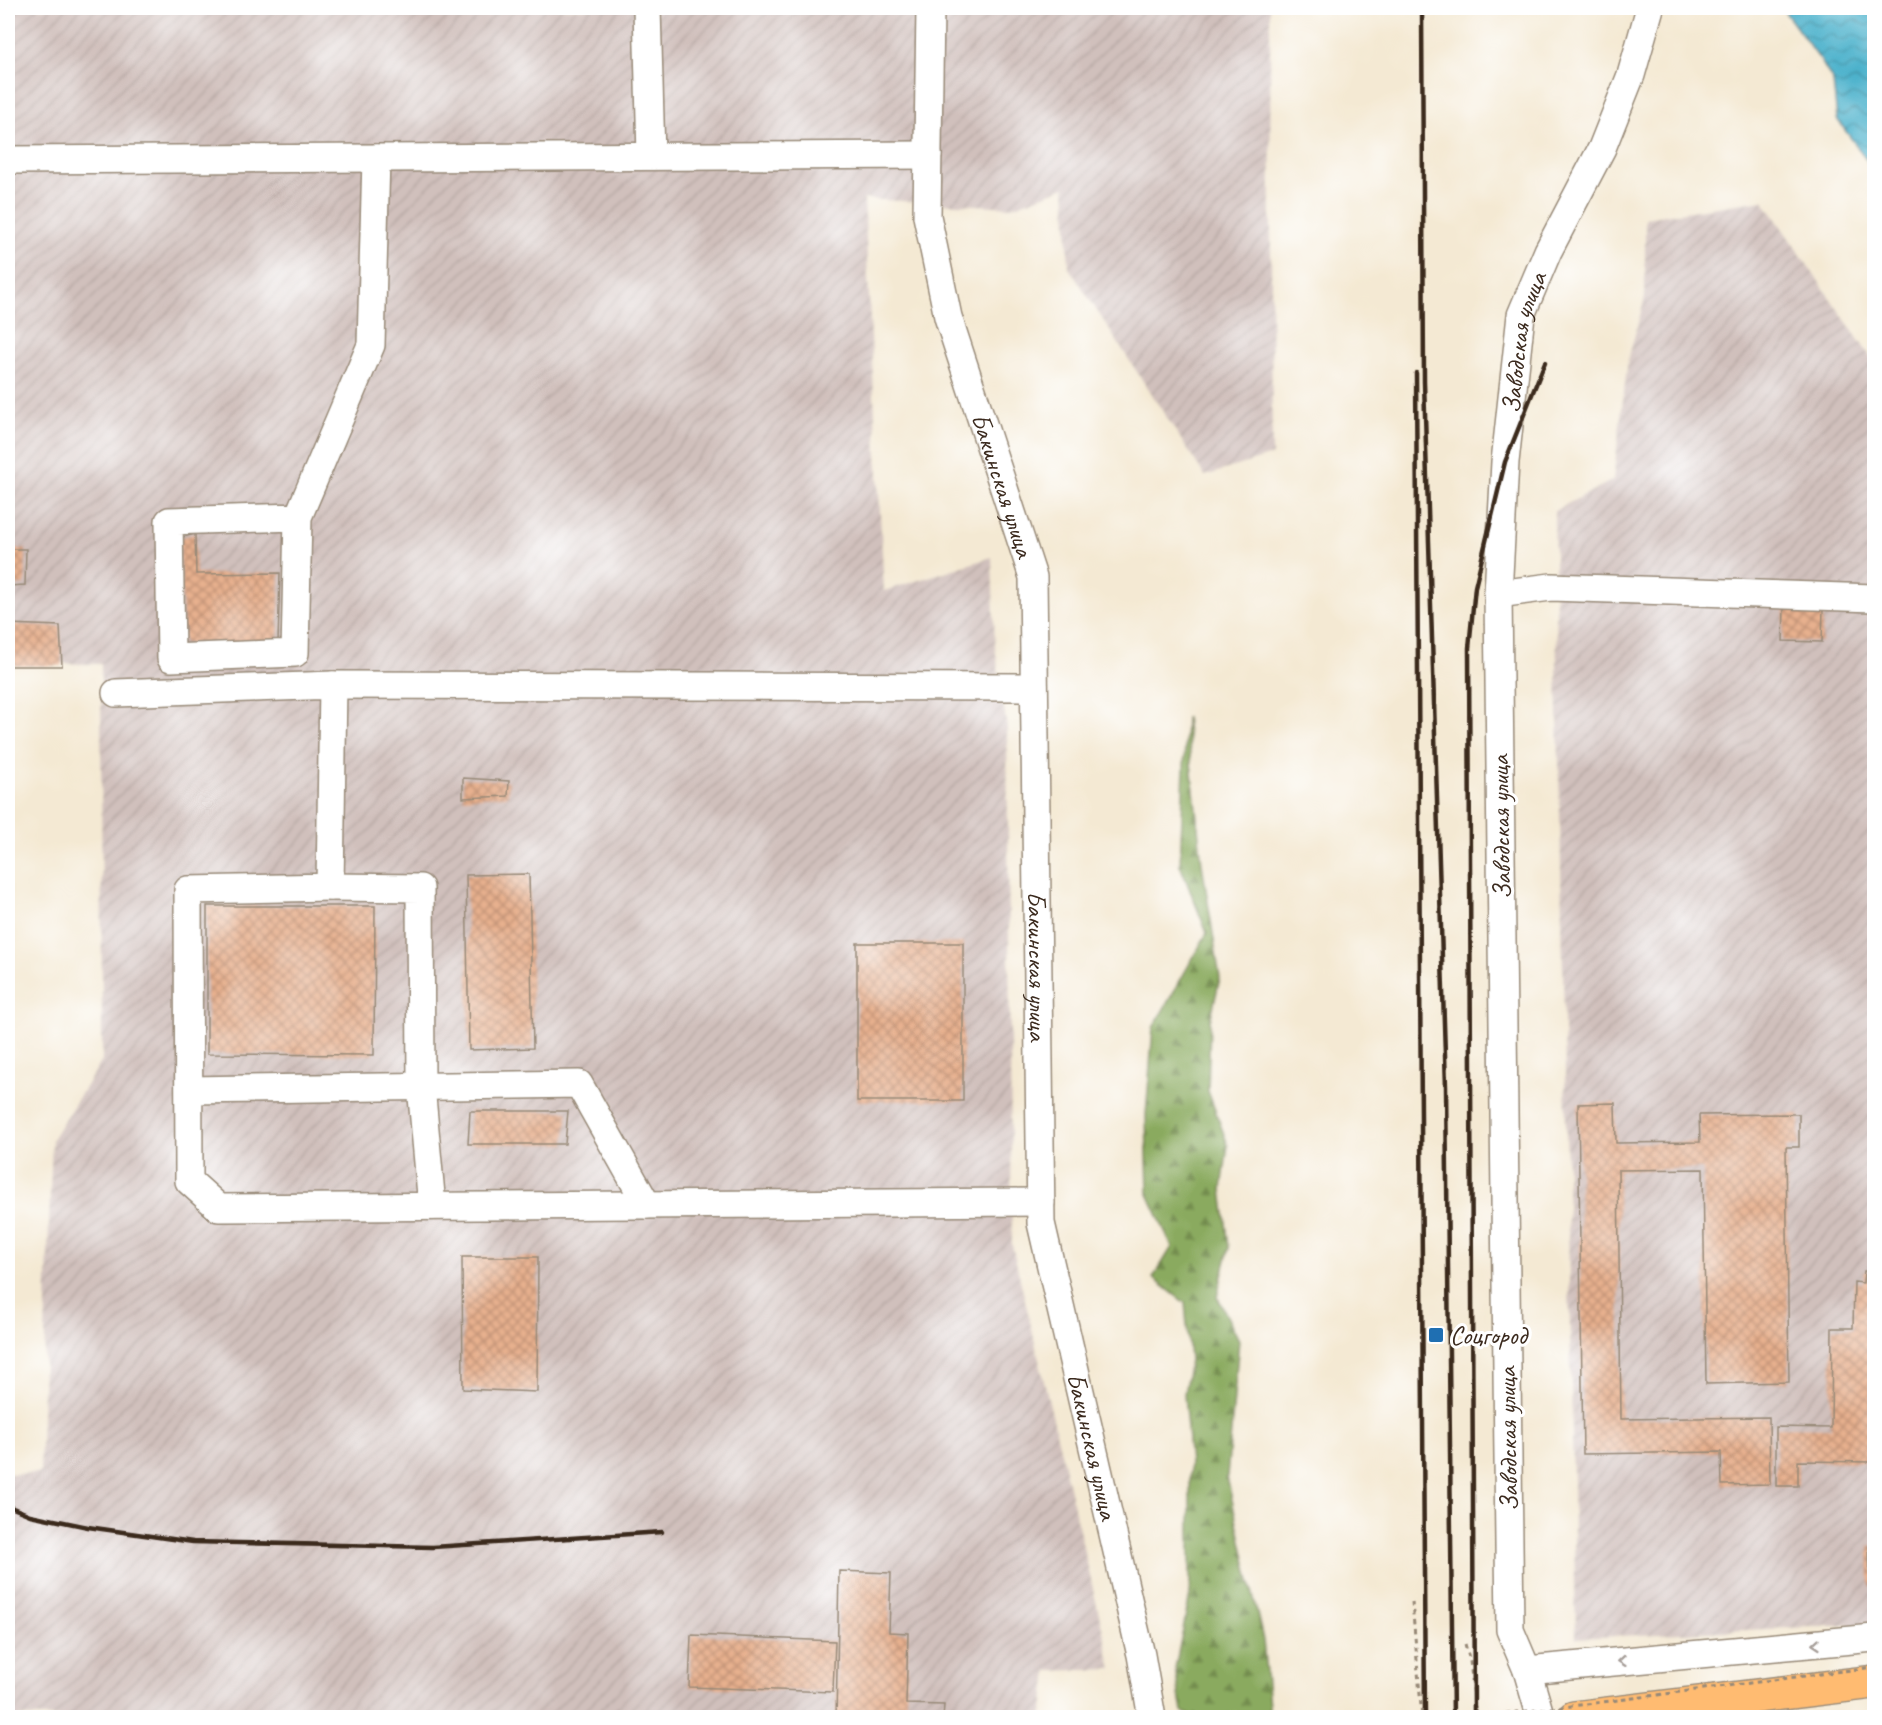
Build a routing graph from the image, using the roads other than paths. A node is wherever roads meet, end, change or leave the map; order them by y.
1 (647, 8) edge
2 (930, 8) edge
3 (1650, 8) edge
4 (928, 155) junction
5 (651, 156) junction
6 (376, 158) junction
7 (8, 160) edge
8 (298, 517) junction
9 (1498, 594) junction
10 (1875, 598) edge
11 (333, 685) junction
12 (1034, 687) junction
13 (116, 693) dead end
14 (330, 886) junction
15 (421, 1086) junction
16 (190, 1090) junction
17 (1041, 1202) junction
18 (647, 1205) junction
19 (432, 1206) junction
20 (1875, 1638) edge
21 (1527, 1670) junction
22 (1875, 1682) edge
23 (1152, 1718) edge
24 (1541, 1718) edge
25 (1574, 1718) edge

1 - 5 street
2 - 4 street, Бакинская улица
3 - 9 street, Заводская улица
4 - 5 street
4 - 12 street, Бакинская улица
5 - 6 street
6 - 7 street
6 - 8 street
8 - 8 street
9 - 10 street
9 - 21 street, Заводская улица
11 - 12 street
11 - 13 street
11 - 14 street
12 - 17 street, Бакинская улица
14 - 15 street
14 - 16 street
15 - 16 street
15 - 18 street
15 - 19 street
16 - 19 street
17 - 18 street
17 - 23 street, Бакинская улица
18 - 19 street
20 -> 21 street
21 - 24 street, Заводская улица
22 - 25 main road

